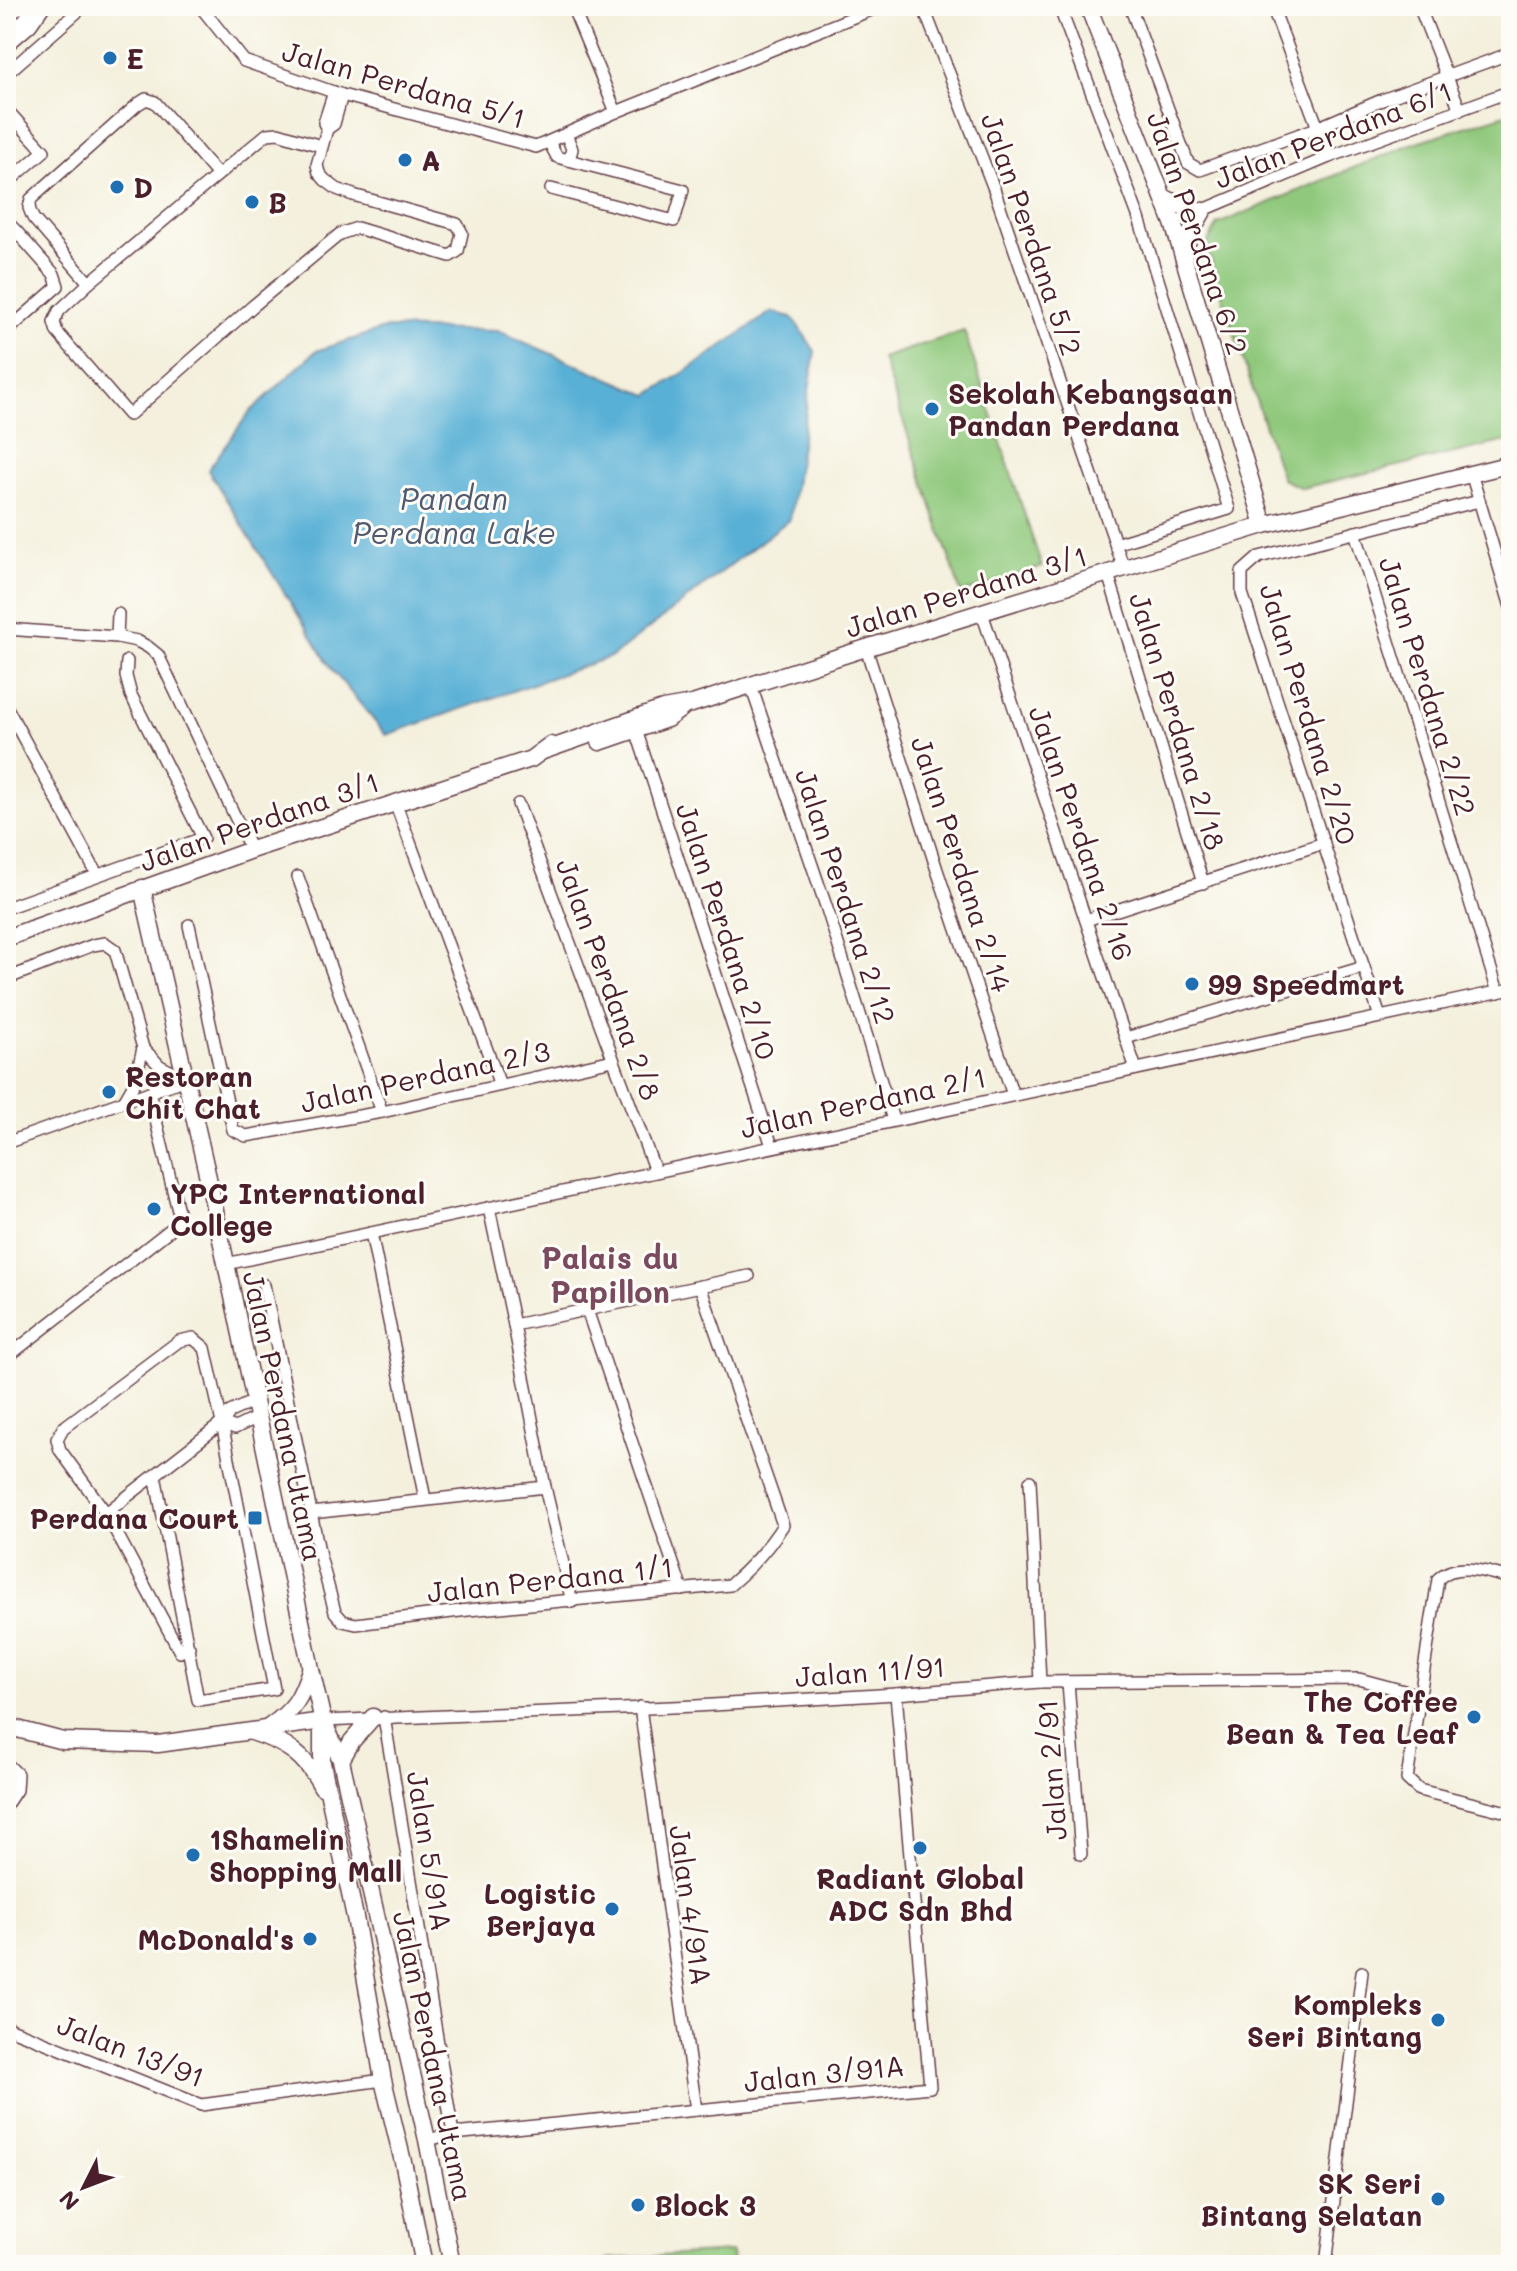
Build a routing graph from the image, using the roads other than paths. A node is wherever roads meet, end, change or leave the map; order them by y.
1 (14, 6) edge
2 (39, 6) edge
3 (84, 6) edge
4 (200, 6) edge
5 (572, 6) edge
6 (881, 6) edge
7 (923, 6) edge
8 (1059, 6) edge
9 (1088, 6) edge
10 (1130, 6) edge
11 (1272, 6) edge
12 (1419, 6) edge
13 (6, 13) edge
14 (6, 41) edge
15 (1511, 53) edge
16 (6, 74) edge
17 (1447, 76) junction
18 (1511, 91) edge
19 (338, 94) junction
20 (6, 109) edge
21 (1460, 110) junction
22 (616, 112) junction
23 (1317, 128) junction
24 (566, 134) junction
25 (549, 142) junction
26 (321, 146) junction
27 (1329, 157) junction
28 (569, 160) junction
29 (217, 174) junction
30 (6, 184) edge
31 (551, 189) dead end
32 (1163, 197) junction
33 (1203, 211) junction
34 (1173, 223) junction
35 (6, 227) edge
36 (1183, 256) junction
37 (89, 283) junction
38 (6, 332) edge
39 (1511, 464) edge
40 (1471, 473) junction
41 (1479, 501) junction
42 (1264, 525) junction
43 (1355, 532) junction
44 (1115, 544) junction
45 (1116, 572) junction
46 (1511, 607) edge
47 (982, 613) junction
48 (118, 614) dead end
49 (6, 629) edge
50 (117, 637) junction
51 (866, 648) junction
52 (127, 661) dead end
53 (751, 686) junction
54 (6, 706) edge
55 (683, 707) junction
56 (636, 730) junction
57 (537, 755) junction
58 (395, 802) junction
59 (518, 804) dead end
60 (1324, 843) junction
61 (251, 850) junction
62 (97, 874) junction
63 (298, 877) dead end
64 (1203, 883) junction
65 (142, 888) junction
66 (6, 908) edge
67 (1086, 920) junction
68 (189, 925) dead end
69 (6, 938) edge
70 (1364, 967) junction
71 (6, 979) edge
72 (1511, 989) edge
73 (1498, 992) junction
74 (1380, 1017) junction
75 (1126, 1038) junction
76 (143, 1048) junction
77 (613, 1060) junction
78 (1136, 1069) junction
79 (186, 1079) junction
80 (500, 1085) junction
81 (149, 1092) junction
82 (1013, 1095) junction
83 (124, 1101) junction
84 (382, 1112) junction
85 (893, 1120) junction
86 (6, 1143) edge
87 (772, 1146) junction
88 (655, 1171) junction
89 (489, 1208) junction
90 (371, 1233) junction
91 (226, 1264) junction
92 (749, 1276) dead end
93 (264, 1285) dead end
94 (700, 1286) junction
95 (587, 1310) junction
96 (514, 1325) junction
97 (8, 1352) edge
98 (256, 1409) junction
99 (222, 1423) junction
100 (155, 1475) junction
101 (1030, 1481) dead end
102 (545, 1487) junction
103 (425, 1499) junction
104 (106, 1513) junction
105 (311, 1513) junction
106 (1511, 1578) edge
107 (682, 1590) junction
108 (572, 1602) junction
109 (189, 1647) junction
110 (311, 1669) junction
111 (1040, 1682) junction
112 (1068, 1682) junction
113 (896, 1694) junction
114 (1419, 1695) junction
115 (640, 1707) junction
116 (378, 1717) junction
117 (323, 1721) junction
118 (6, 1726) edge
119 (267, 1728) junction
120 (248, 1731) junction
121 (341, 1760) junction
122 (6, 1763) edge
123 (329, 1799) junction
124 (6, 1805) edge
125 (1511, 1813) edge
126 (1081, 1854) dead end
127 (1362, 1972) dead end
128 (6, 2027) edge
129 (383, 2080) junction
130 (696, 2110) junction
131 (453, 2134) junction
132 (427, 2140) junction
133 (407, 2187) junction
134 (424, 2265) edge
135 (452, 2265) edge
136 (1326, 2265) edge

1 - 13 highway
2 - 14 highway
3 - 16 street
4 - 19 street, Jalan Perdana 5/1
5 - 22 street
6 - 22 street, Jalan Perdana 5/1
7 - 44 street, Jalan Perdana 5/2
8 - 44 street
9 - 32 street, Jalan Perdana 6/2
10 - 23 street
11 - 23 street
12 - 17 street
15 - 17 street
17 - 21 street
17 - 23 street
18 - 21 street, Jalan Perdana 6/1
19 - 25 street, Jalan Perdana 5/1
19 - 26 street
20 - 30 street
21 - 27 street, Jalan Perdana 6/1
22 - 24 street, Jalan Perdana 5/1
23 - 27 street
24 - 25 street, Jalan Perdana 5/1
24 - 28 street
25 - 28 street
26 - 29 street
26 - 37 street
27 - 33 street, Jalan Perdana 6/1
28 - 31 street
29 - 37 street
29 - 37 street
32 - 33 street
32 - 34 street, Jalan Perdana 6/2
33 - 34 street, Jalan Perdana 6/1
33 - 36 street
34 - 36 street, Jalan Perdana 6/2
35 - 38 street
36 - 42 street, Jalan Perdana 6/2
39 - 40 street, Jalan Perdana 3/1
40 - 41 street
40 - 42 street, Jalan Perdana 3/1
41 - 43 street, Jalan Perdana 2/20
41 - 46 street
42 - 45 street, Jalan Perdana 3/1
43 - 60 street, Jalan Perdana 2/20
43 - 73 street, Jalan Perdana 2/22
44 - 45 street, Jalan Perdana 5/2
45 - 47 street, Jalan Perdana 3/1
45 - 64 street, Jalan Perdana 2/18
47 - 51 street, Jalan Perdana 3/1
47 - 67 street, Jalan Perdana 2/16
48 - 50 street
49 - 50 street
50 - 61 street
51 - 53 street, Jalan Perdana 3/1
51 - 82 street, Jalan Perdana 2/14
52 - 62 street
53 - 55 street, Jalan Perdana 3/1
53 - 85 street, Jalan Perdana 2/12
54 - 62 street
55 - 56 street, Jalan Perdana 3/1
55 - 57 street, Jalan Perdana 3/1
56 - 57 street, Jalan Perdana 3/1
56 - 87 street, Jalan Perdana 2/10
57 - 58 street, Jalan Perdana 3/1
58 - 61 street, Jalan Perdana 3/1
58 - 80 street
59 - 77 street, Jalan Perdana 2/8
60 - 64 street
60 - 70 street, Jalan Perdana 2/20
61 - 65 street, Jalan Perdana 3/1
62 - 66 street
63 - 84 street
64 - 67 street
65 - 69 street, Jalan Perdana 3/1
65 - 79 street, Jalan Perdana Utama
67 - 75 street, Jalan Perdana 2/16
68 - 84 street, Jalan Perdana 2/3
70 - 74 street, Jalan Perdana 2/20
70 - 75 street
71 - 76 street
72 - 73 street, Jalan Perdana 2/1
73 - 74 street, Jalan Perdana 2/1
74 - 78 street, Jalan Perdana 2/1
75 - 78 street, Jalan Perdana 2/16
76 - 79 street
76 - 83 street
77 - 80 street, Jalan Perdana 2/3
77 - 88 street, Jalan Perdana 2/8
78 - 82 street, Jalan Perdana 2/1
79 - 81 street
79 - 91 street, Jalan Perdana Utama
80 - 84 street, Jalan Perdana 2/3
81 - 83 street
81 - 97 street
82 - 85 street, Jalan Perdana 2/1
83 - 86 street
85 - 87 street, Jalan Perdana 2/1
87 - 88 street, Jalan Perdana 2/1
88 - 89 street, Jalan Perdana 2/1
89 - 90 street, Jalan Perdana 2/1
89 - 96 street
90 - 91 street, Jalan Perdana 2/1
90 - 103 street
91 - 98 street, Jalan Perdana Utama
92 - 94 street
93 - 105 street, Jalan Perdana 1/1
94 - 95 street
94 - 107 street, Jalan Perdana 1/1
95 - 96 street
95 - 107 street
96 - 102 street
98 - 99 street
98 - 99 street
98 - 110 street, Jalan Perdana Utama
99 - 100 street
99 - 104 street
99 - 109 street
100 - 104 street
100 - 109 street
101 - 111 street
102 - 103 street
102 - 108 street
103 - 105 street
104 - 109 street
105 - 108 street, Jalan Perdana 1/1
106 - 114 street
107 - 108 street, Jalan Perdana 1/1
110 - 117 street, Jalan Perdana Utama
110 - 119 street
111 - 112 street, Jalan 11/91
111 - 113 street, Jalan 11/91
112 - 114 street, Jalan 11/91
112 - 126 street, Jalan 2/91
113 - 115 street, Jalan 11/91
113 - 130 street, Jalan 3/91A
114 - 125 street
115 - 116 street, Jalan 11/91
115 - 130 street, Jalan 4/91A
116 - 117 street, Jalan 11/91
116 - 121 street
116 - 131 street, Jalan 5/91A
117 - 119 street
117 - 121 street, Jalan Perdana Utama
117 - 123 street, Jalan Perdana Utama
118 - 120 street
119 - 120 street
120 - 123 street
121 - 132 street, Jalan Perdana Utama
122 - 124 street
123 - 129 street, Jalan Perdana Utama
127 - 136 street
128 - 129 street, Jalan 13/91
129 - 133 street, Jalan Perdana Utama
130 - 131 street, Jalan 3/91A
131 - 132 street, Jalan 3/91A
132 - 133 street
132 - 135 street, Jalan Perdana Utama
133 - 134 street, Jalan Perdana Utama

